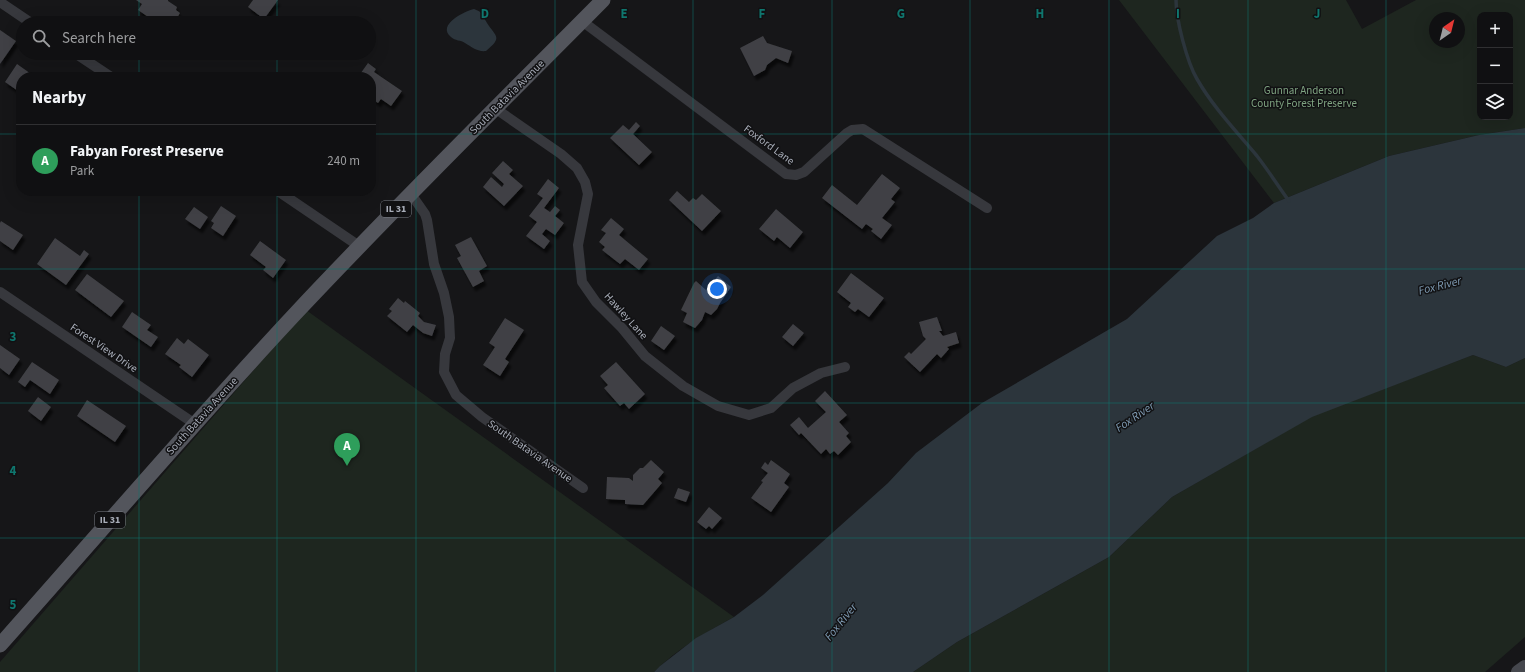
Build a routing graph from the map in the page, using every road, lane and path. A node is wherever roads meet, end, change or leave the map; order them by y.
1 (603, 0) edge
2 (0, 2) edge
3 (21, 16) edge
4 (582, 21) junction
5 (86, 60) edge
6 (104, 72) edge
7 (496, 109) junction
8 (411, 194) junction
9 (285, 196) edge
10 (988, 208) dead end
11 (359, 246) junction
12 (0, 292) edge
13 (845, 367) dead end
14 (195, 424) junction
15 (583, 488) dead end
16 (0, 645) edge
17 (1525, 667) edge
18 (1518, 672) edge

1 - 4 main road, South Batavia Avenue / IL 31
2 - 3 street
4 - 7 main road, South Batavia Avenue / IL 31
4 - 10 street, Foxford Lane
5 - 6 street
7 - 8 main road, South Batavia Avenue / IL 31
7 - 13 street, Hawley Lane
8 - 11 main road, South Batavia Avenue / IL 31
8 - 15 street, South Batavia Avenue
9 - 11 street
11 - 14 main road, South Batavia Avenue / IL 31
12 - 14 street, Forest View Drive
14 - 16 main road, South Batavia Avenue / IL 31
17 - 18 main road

